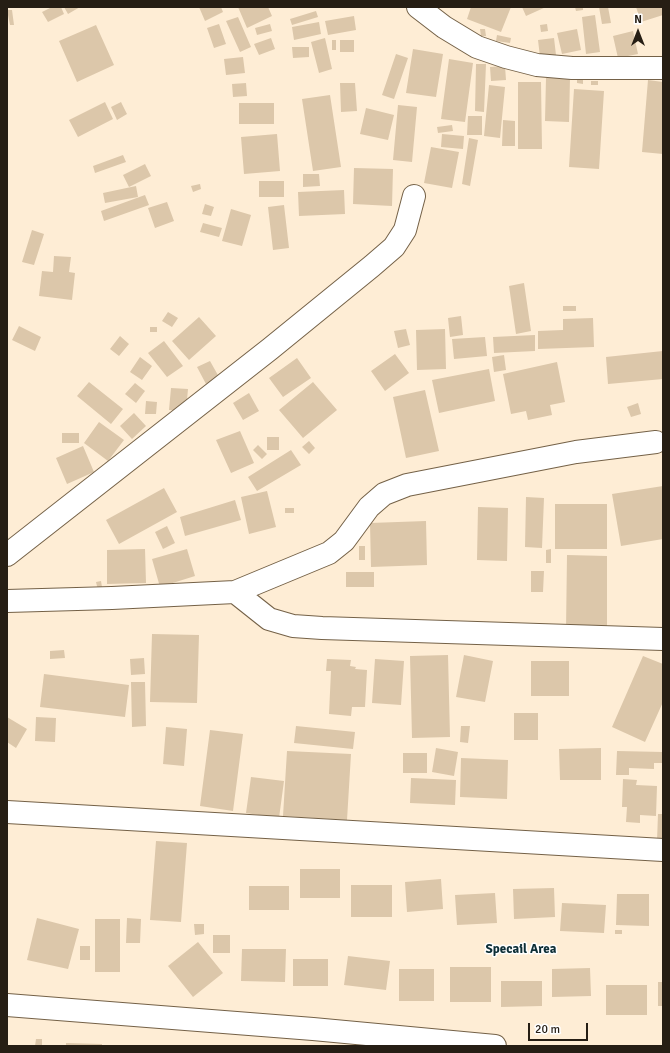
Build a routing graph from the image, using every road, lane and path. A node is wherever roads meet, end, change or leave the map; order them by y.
1 (418, 7) edge
2 (663, 68) edge
3 (414, 196) dead end
4 (656, 442) dead end
5 (7, 556) edge
6 (235, 592) junction
7 (7, 601) edge
8 (663, 639) edge
9 (7, 812) edge
10 (663, 850) edge
11 (7, 1005) edge
12 (312, 1038) edge
13 (495, 1046) edge

1 - 2 street
3 - 5 street
4 - 6 street
6 - 7 street
6 - 8 street
9 - 10 street
11 - 12 street
12 - 13 street

